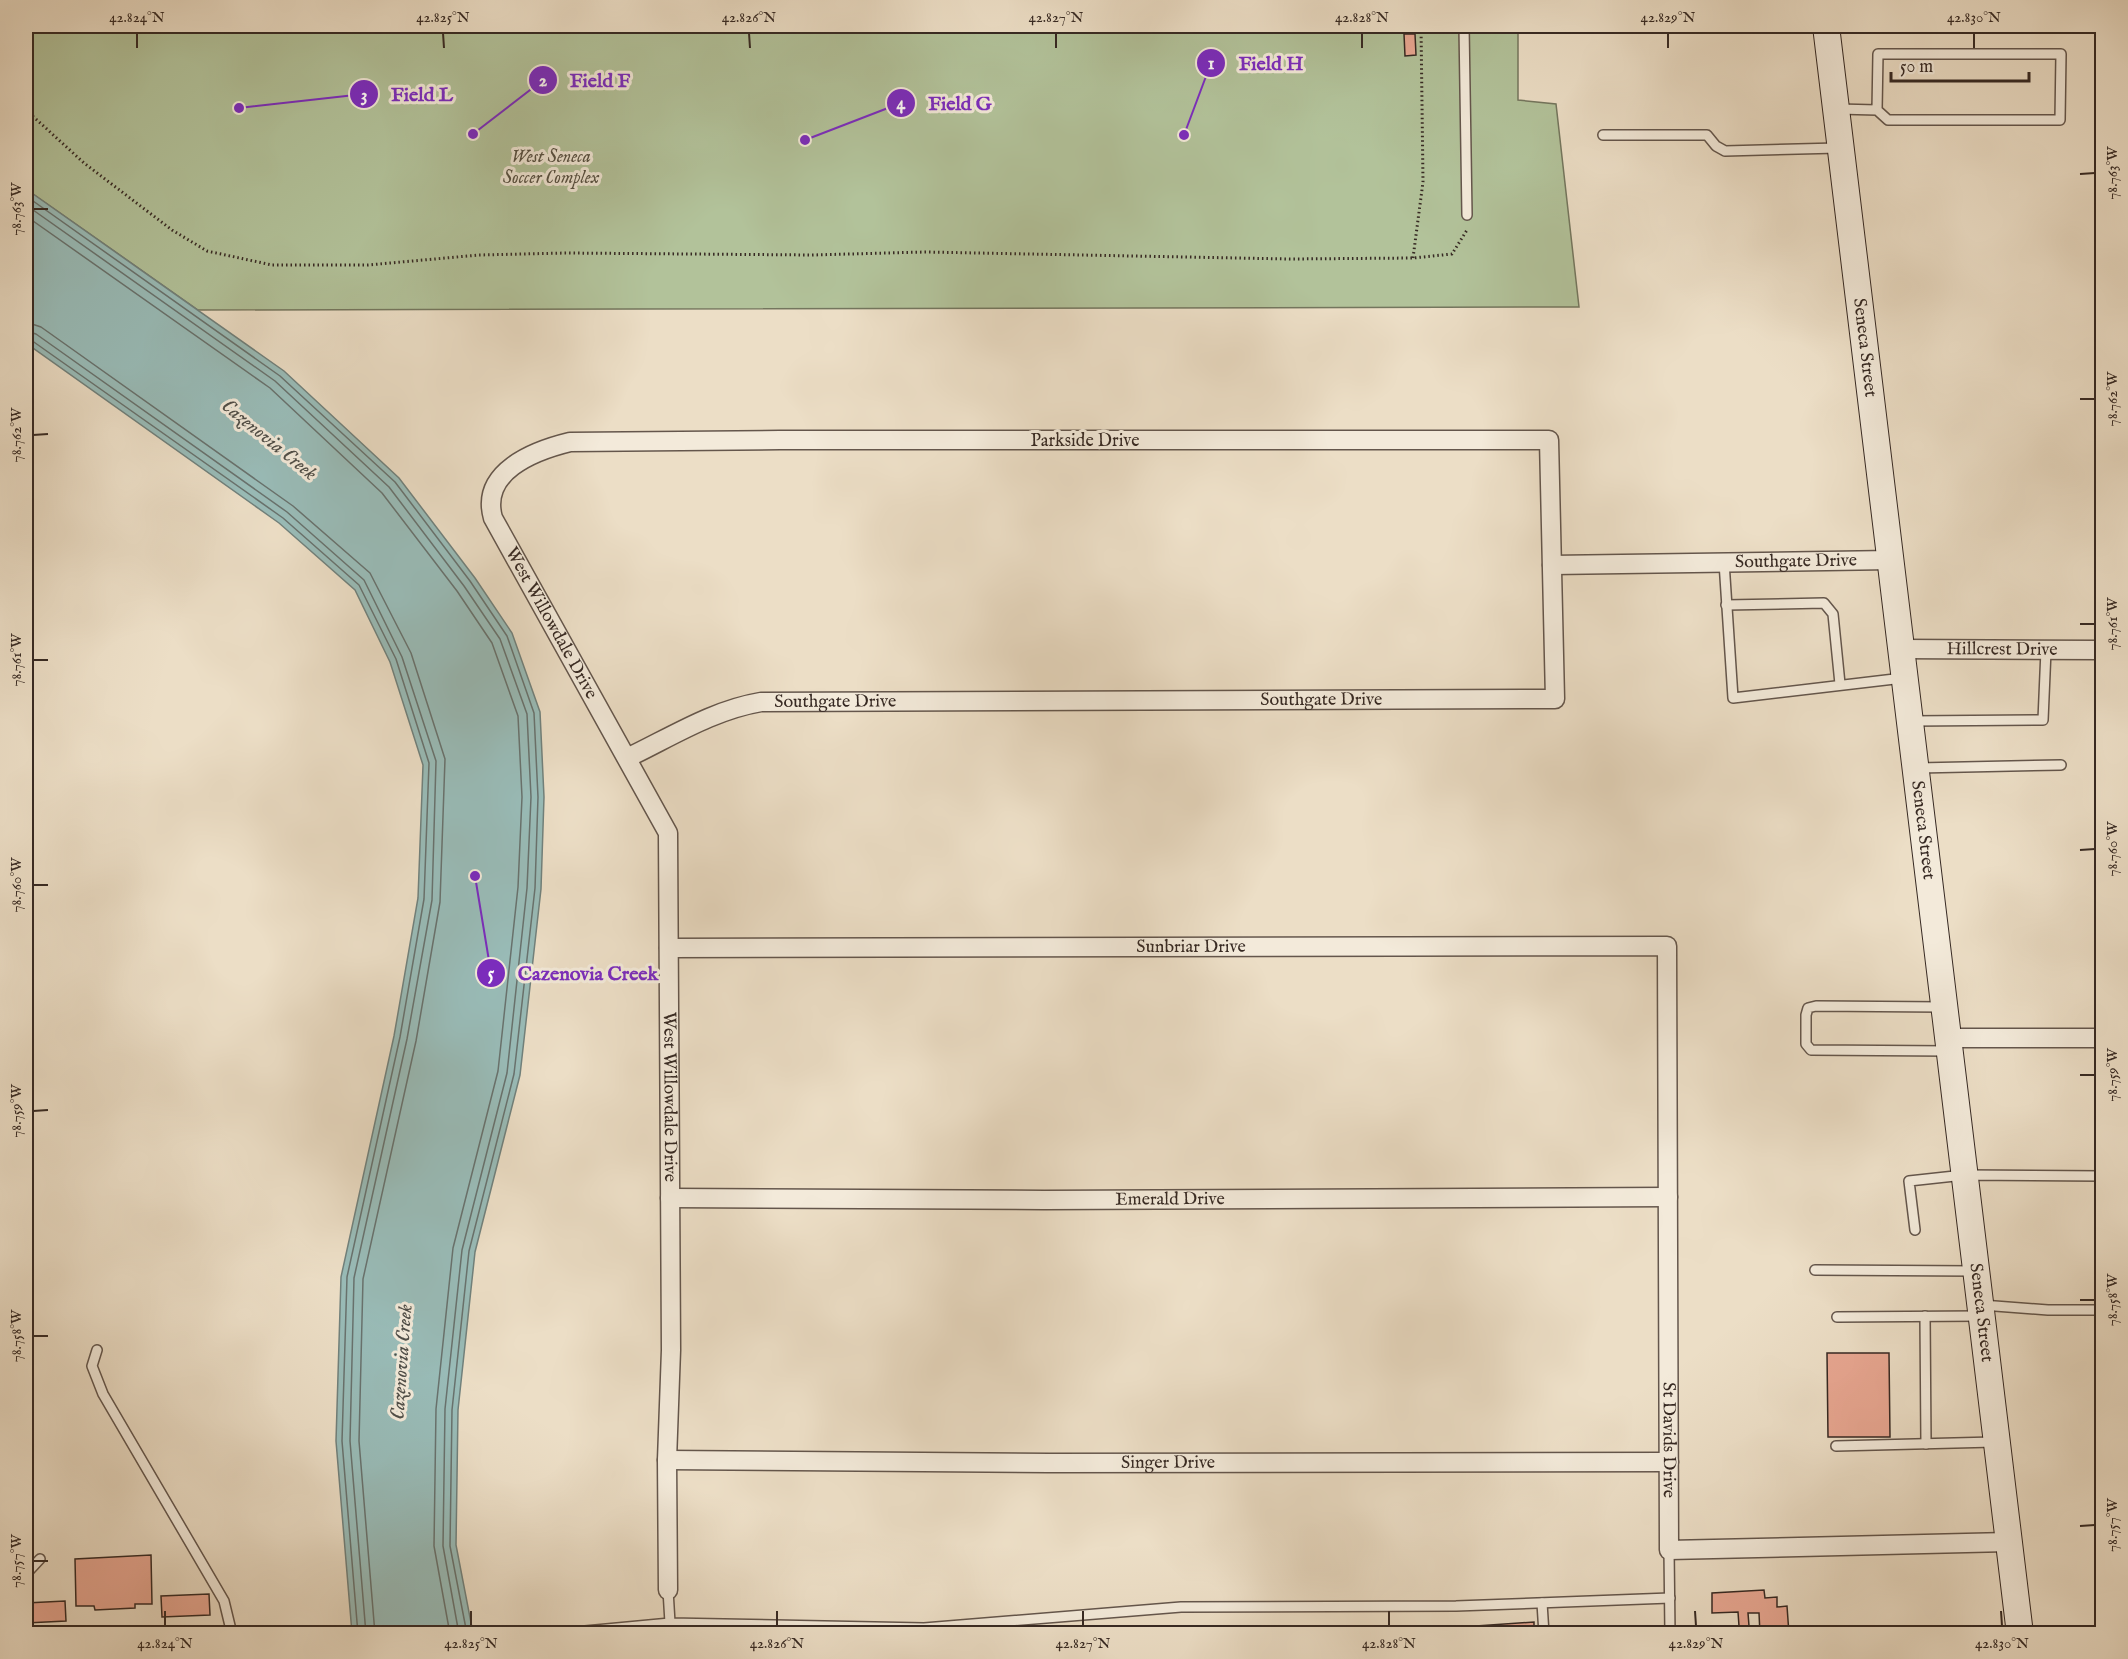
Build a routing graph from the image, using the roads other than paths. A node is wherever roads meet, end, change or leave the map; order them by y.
1 (1464, 26) edge
2 (1826, 26) edge
3 (1836, 109) junction
4 (1877, 110) junction
5 (1602, 135) dead end
6 (1841, 148) junction
7 (1467, 215) dead end
8 (504, 473) joint
9 (1891, 560) junction
10 (1724, 562) junction
11 (1552, 565) junction
12 (1726, 604) junction
13 (1902, 650) junction
14 (2046, 650) junction
15 (2103, 650) edge
16 (1905, 678) junction
17 (1840, 684) junction
18 (1910, 721) junction
19 (627, 758) junction
20 (2061, 765) dead end
21 (1916, 768) junction
22 (669, 948) junction
23 (1667, 993) joint
24 (1944, 1007) junction
25 (2103, 1038) edge
26 (1949, 1045) junction
27 (1964, 1175) junction
28 (2103, 1176) edge
29 (1668, 1197) junction
30 (670, 1198) junction
31 (1915, 1230) dead end
32 (1815, 1270) dead end
33 (1976, 1271) junction
34 (1980, 1310) junction
35 (2103, 1310) edge
36 (1925, 1316) junction
37 (1837, 1317) dead end
38 (97, 1350) dead end
39 (1996, 1442) junction
40 (1926, 1444) junction
41 (1836, 1446) dead end
42 (667, 1460) junction
43 (1669, 1462) junction
44 (2008, 1542) junction
45 (1669, 1550) junction
46 (40, 1559) dead end
47 (26, 1574) edge
48 (668, 1590) joint
49 (1670, 1598) junction
50 (1542, 1603) junction
51 (670, 1623) junction
52 (682, 1623) junction
53 (736, 1629) edge
54 (784, 1629) edge
55 (638, 1630) edge
56 (839, 1630) edge
57 (580, 1632) edge
58 (232, 1634) edge
59 (554, 1634) edge
60 (683, 1634) edge
61 (1544, 1634) edge
62 (1670, 1634) edge
63 (2020, 1634) edge

1 - 7 lane
2 - 3 street, Seneca Street
3 - 4 lane
3 - 6 street, Seneca Street
4 - 4 lane
5 - 6 lane
6 - 9 street, Seneca Street
8 - 11 street, Parkside Drive
8 - 19 street, West Willowdale Drive
9 - 10 street, Southgate Drive
9 - 13 street, Seneca Street
10 - 11 street, Southgate Drive
10 - 12 lane
11 - 19 street, Southgate Drive
12 - 17 lane
12 - 17 lane
13 - 14 street, Hillcrest Drive
13 - 16 street, Seneca Street
14 - 15 street, Hillcrest Drive
14 - 18 lane
16 - 17 lane
16 - 18 street, Seneca Street
18 - 21 street, Seneca Street
19 - 22 street, West Willowdale Drive
20 - 21 lane
21 - 24 street, Seneca Street
22 - 23 street, Sunbriar Drive
22 - 30 street, West Willowdale Drive
23 - 29 street, St Davids Drive
24 - 26 street, Seneca Street
24 - 26 lane
25 - 26 street
26 - 27 street, Seneca Street
27 - 28 lane
27 - 31 lane
27 - 33 street, Seneca Street
29 - 30 street, Emerald Drive
29 - 43 street, St Davids Drive
30 - 42 street, West Willowdale Drive
32 - 33 lane
33 - 34 street, Seneca Street
34 - 35 lane
34 - 36 lane
34 - 39 street, Seneca Street
36 - 37 lane
36 - 40 lane
38 - 58 lane
39 - 40 lane
39 - 44 street, Seneca Street
40 - 41 lane
42 - 43 street, Singer Drive
42 - 48 street, West Willowdale Drive
43 - 45 street, St Davids Drive
44 - 45 street
44 - 63 street, Seneca Street
45 - 49 lane
46 - 47 lane
48 - 51 lane
49 - 50 lane
49 - 62 lane
50 - 56 lane
50 - 61 lane
51 - 52 lane
51 - 55 lane
52 - 53 lane
52 - 60 lane
53 - 54 lane
54 - 56 lane
55 - 57 lane
57 - 59 lane

